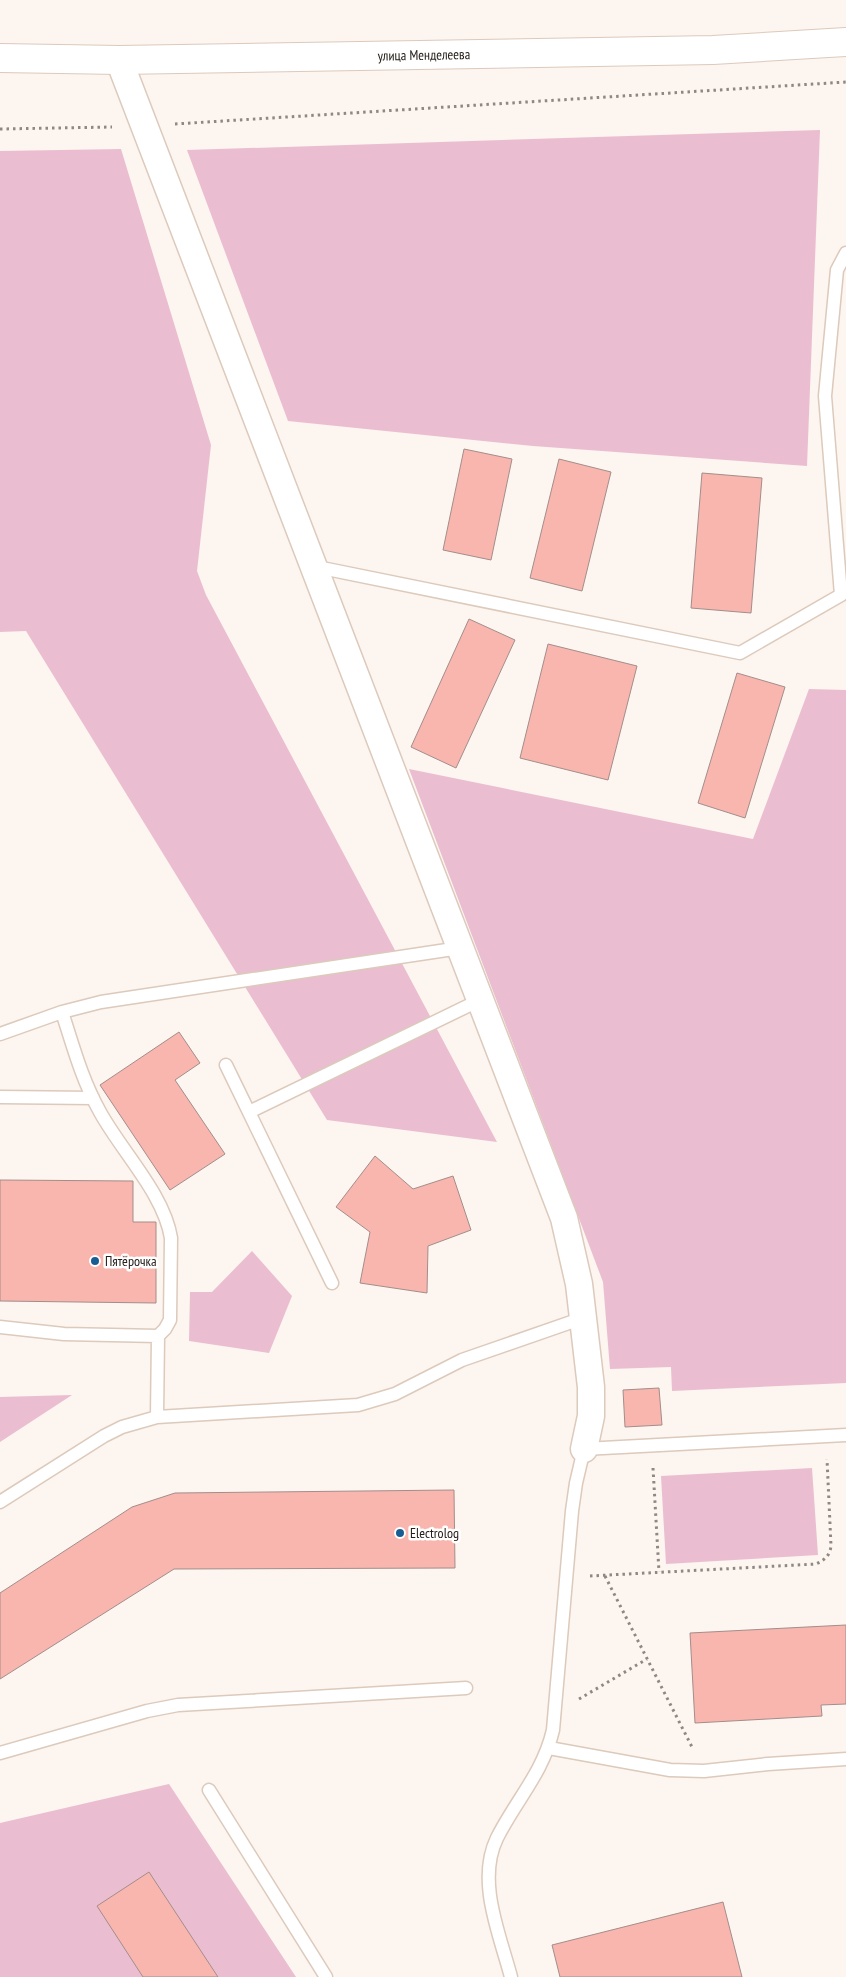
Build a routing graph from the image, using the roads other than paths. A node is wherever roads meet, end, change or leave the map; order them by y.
1 (846, 42) edge
2 (0, 58) edge
3 (119, 60) junction
4 (846, 253) edge
5 (312, 566) junction
6 (460, 948) junction
7 (480, 1000) junction
8 (62, 1012) junction
9 (0, 1034) edge
10 (226, 1065) dead end
11 (0, 1097) edge
12 (93, 1098) junction
13 (249, 1112) junction
14 (332, 1283) dead end
15 (583, 1318) junction
16 (0, 1326) edge
17 (158, 1336) junction
18 (157, 1417) junction
19 (846, 1435) edge
20 (584, 1449) junction
21 (0, 1502) edge
22 (466, 1688) dead end
23 (549, 1748) junction
24 (0, 1754) edge
25 (846, 1760) edge
26 (209, 1790) dead end
27 (326, 1977) edge
28 (511, 1977) edge

1 - 3 main road, улица Менделеева
2 - 3 main road, улица Менделеева
3 - 5 street
4 - 5 lane
5 - 6 street
6 - 7 street
6 - 8 lane
7 - 13 lane
7 - 15 street
8 - 9 lane
8 - 12 lane
10 - 13 lane
11 - 12 lane
12 - 17 lane
13 - 14 lane
15 - 18 lane
15 - 20 street
16 - 17 lane
17 - 18 lane
18 - 21 lane
19 - 20 lane
20 - 23 lane
22 - 24 lane
23 - 25 lane
23 - 28 lane
26 - 27 lane

